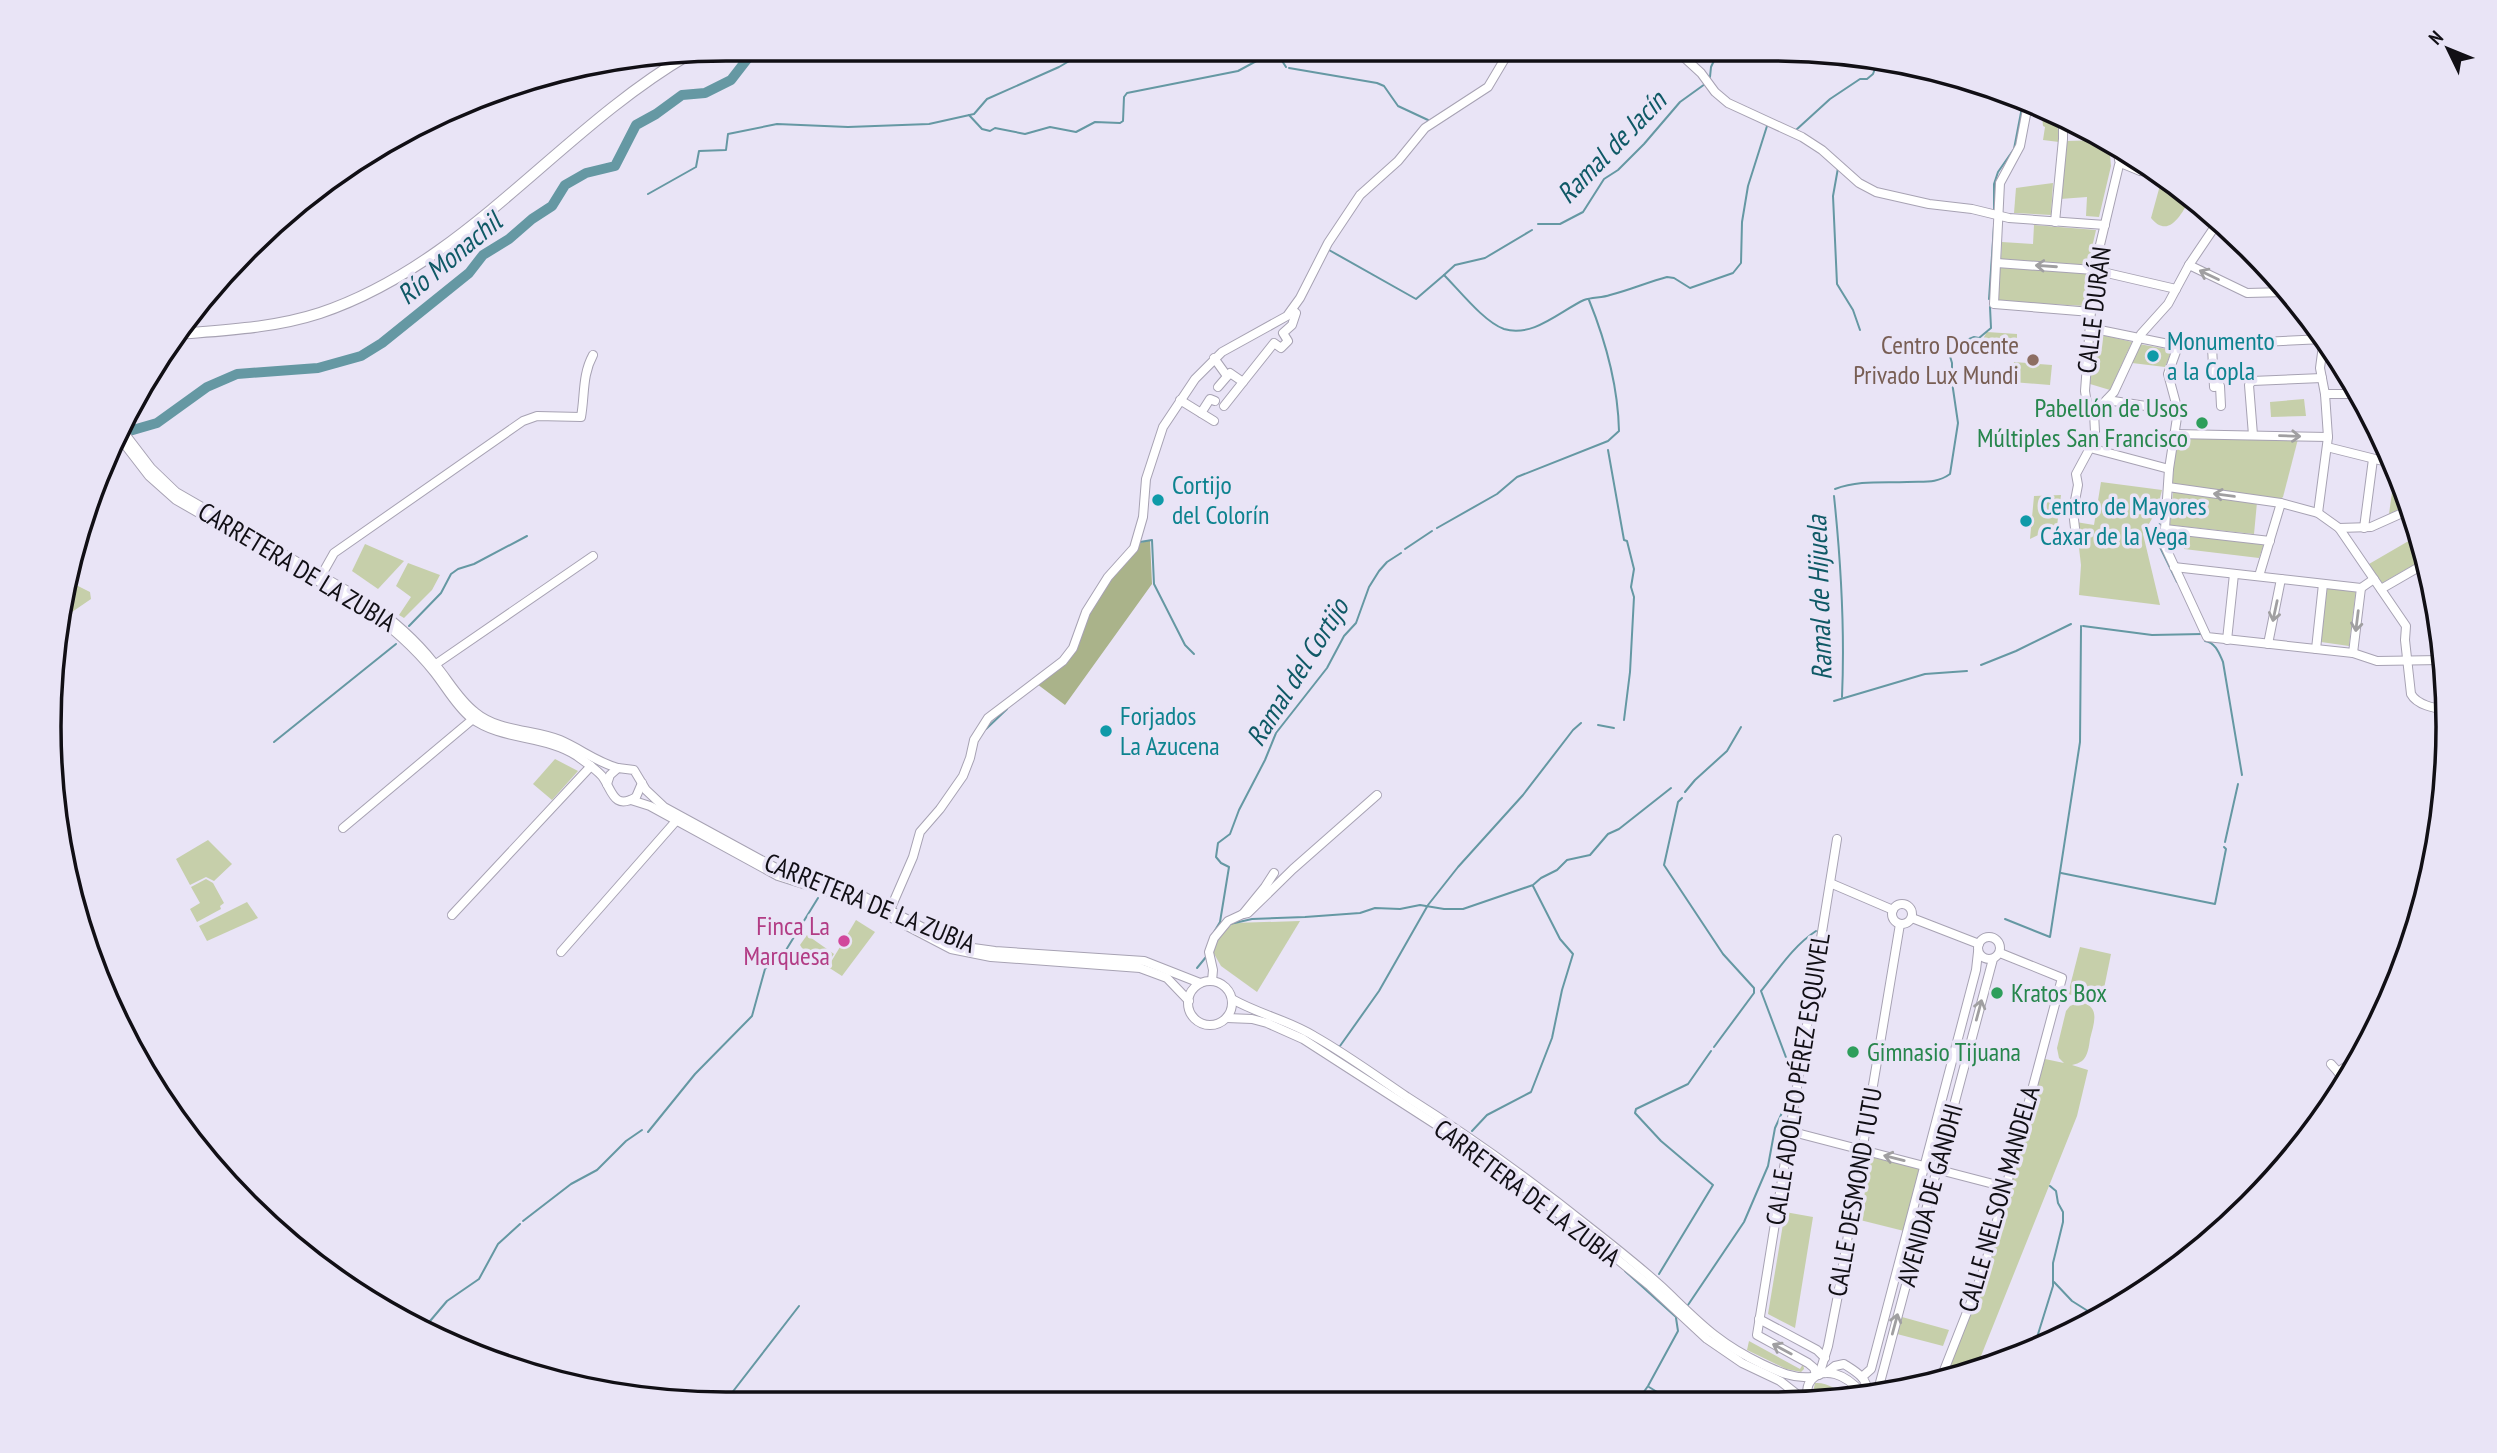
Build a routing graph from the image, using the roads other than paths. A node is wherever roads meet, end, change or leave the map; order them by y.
1 (1503, 61) edge
2 (1688, 61) edge
3 (675, 64) edge
4 (2026, 113) edge
5 (2063, 129) edge
6 (2121, 163) joint
7 (2132, 168) edge
8 (1999, 216) junction
9 (2055, 222) junction
10 (2105, 225) junction
11 (2213, 230) edge
12 (1997, 264) junction
13 (2189, 265) junction
14 (2094, 270) junction
15 (2176, 289) junction
16 (2274, 292) edge
17 (1292, 310) junction
18 (2091, 312) junction
19 (2090, 328) junction
20 (191, 333) edge
21 (2311, 339) edge
22 (2138, 340) junction
23 (2178, 346) junction
24 (2211, 346) junction
25 (2322, 354) edge
26 (593, 355) dead end
27 (1214, 358) junction
28 (1227, 376) junction
29 (2322, 378) junction
30 (1243, 382) junction
31 (1218, 387) dead end
32 (2325, 394) junction
33 (2347, 394) edge
34 (1180, 400) junction
35 (2107, 400) junction
36 (1215, 401) dead end
37 (1224, 406) dead end
38 (2221, 406) dead end
39 (2178, 411) junction
40 (1201, 412) junction
41 (2094, 413) junction
42 (1214, 421) dead end
43 (2174, 435) junction
44 (2253, 435) junction
45 (126, 440) edge
46 (127, 440) edge
47 (2327, 442) junction
48 (2090, 448) junction
49 (2373, 459) junction
50 (2380, 462) edge
51 (2169, 469) junction
52 (2168, 487) junction
53 (2281, 503) junction
54 (2318, 513) junction
55 (2400, 514) edge
56 (2075, 528) dead end
57 (2165, 528) junction
58 (2339, 528) junction
59 (2364, 528) junction
60 (2270, 541) junction
61 (593, 556) dead end
62 (2174, 566) junction
63 (2417, 569) edge
64 (2234, 573) junction
65 (321, 576) junction
66 (2259, 576) junction
67 (2281, 579) junction
68 (2374, 579) junction
69 (2323, 584) junction
70 (2361, 588) junction
71 (2381, 589) junction
72 (2227, 640) junction
73 (2268, 644) junction
74 (2316, 649) junction
75 (2353, 653) junction
76 (2409, 660) junction
77 (2432, 660) edge
78 (436, 664) junction
79 (2435, 708) edge
80 (473, 719) junction
81 (591, 766) junction
82 (618, 768) junction
83 (642, 783) junction
84 (607, 784) junction
85 (1377, 795) dead end
86 (631, 800) junction
87 (676, 821) junction
88 (343, 828) dead end
89 (1837, 839) dead end
90 (1274, 873) dead end
91 (1830, 883) junction
92 (890, 910) junction
93 (1893, 910) junction
94 (1243, 914) junction
95 (452, 915) dead end
96 (1912, 918) junction
97 (1900, 924) junction
98 (1979, 948) junction
99 (561, 952) dead end
100 (1996, 956) junction
101 (1212, 981) junction
102 (1200, 983) junction
103 (1232, 999) junction
104 (1189, 1001) junction
105 (1227, 1018) junction
106 (2331, 1064) dead end
107 (2338, 1073) edge
108 (1790, 1131) junction
109 (1863, 1150) junction
110 (1925, 1166) junction
111 (1937, 1169) junction
112 (2006, 1187) junction
113 (1759, 1319) junction
114 (1825, 1358) junction
115 (1945, 1368) edge
116 (1818, 1375) junction
117 (1862, 1377) junction
118 (1880, 1382) edge
119 (1867, 1384) edge
120 (1856, 1386) edge
121 (1807, 1390) edge
122 (1794, 1391) edge

1 - 17 street
2 - 8 street
3 - 20 main road
4 - 8 street
5 - 9 street
6 - 7 street
6 - 10 street, CALLE DURÁN
8 - 9 street
8 - 12 street
9 - 10 street
10 - 14 street, CALLE DURÁN
11 - 13 street
14 -> 12 street
12 - 18 street
13 - 15 street
16 -> 13 street
14 - 15 street
14 - 18 street, CALLE DURÁN
15 - 22 street
17 - 27 street
17 - 30 street
18 - 19 street, CALLE DURÁN
19 - 22 street
19 - 41 street, CALLE DURÁN
21 - 24 street
22 - 23 street
22 - 35 street
23 - 24 street
23 - 39 street
24 - 38 street
25 - 29 street
26 - 65 street
27 - 28 street
27 - 34 street
28 - 30 street
28 - 31 street
29 - 32 street
29 - 44 street
30 - 37 street
32 - 33 street
32 - 47 street
34 - 40 street
34 - 92 street
35 - 39 street
35 - 41 street
36 - 40 street
39 - 43 street
40 - 42 street
41 - 48 street, CALLE DURÁN
43 - 44 street
43 - 51 street
44 -> 47 street
45 - 80 street, CARRETERA DE LA ZUBIA
46 - 65 street, CARRETERA DE LA ZUBIA
47 - 49 street
47 - 54 street
48 - 51 street
48 - 56 street
49 - 50 street
49 - 59 street
51 - 52 street
53 -> 52 street
52 - 57 street
53 - 54 street
53 - 60 street
54 - 58 street
55 - 59 street
57 - 60 street
57 - 62 street
58 - 59 street
58 - 68 street
60 - 66 street
61 - 78 street
62 - 64 street
62 - 72 street
63 - 71 street
64 - 66 street
64 - 72 street
65 - 78 street, CARRETERA DE LA ZUBIA
66 - 67 street
67 - 69 street
67 -> 73 street
68 - 70 street
68 - 71 street
69 - 70 street
69 - 74 street
70 -> 75 street
71 - 76 street
72 - 73 street
73 - 74 street
74 - 75 street
75 - 76 street
76 - 77 street
76 - 79 street
78 - 82 street, CARRETERA DE LA ZUBIA
80 - 81 street, CARRETERA DE LA ZUBIA
80 - 88 street
81 - 84 street, CARRETERA DE LA ZUBIA
81 - 95 street
82 - 83 street
82 - 84 street
83 - 86 street
83 - 92 street, CARRETERA DE LA ZUBIA
84 - 86 street
85 - 94 street
86 - 87 street, CARRETERA DE LA ZUBIA
87 - 99 street
87 - 104 street, CARRETERA DE LA ZUBIA
89 - 91 street, CALLE ADOLFO PÉREZ ESQUIVEL
90 - 94 street
91 - 93 street
91 - 108 street, CALLE ADOLFO PÉREZ ESQUIVEL
92 - 102 street, CARRETERA DE LA ZUBIA
93 - 96 street
93 - 97 street
94 - 101 street
96 - 97 street
96 - 98 street
97 - 109 street, CALLE DESMOND TUTU
98 - 100 street
98 - 100 street
98 - 110 street, AVENIDA DE GANDHI
111 -> 100 street, AVENIDA DE GANDHI
100 - 112 street, CALLE NELSON MANDELA
101 - 102 street
101 - 103 street
102 - 104 street
103 - 105 street
103 - 116 street, CARRETERA DE LA ZUBIA
104 - 105 street
105 - 122 street, CARRETERA DE LA ZUBIA
106 - 107 street
108 - 109 street
108 - 113 street, CALLE ADOLFO PÉREZ ESQUIVEL
110 -> 109 street
109 - 114 street, CALLE DESMOND TUTU
110 - 111 street
110 - 117 street, AVENIDA DE GANDHI
111 - 112 street
118 -> 111 street, AVENIDA DE GANDHI
112 - 115 street, CALLE NELSON MANDELA
113 - 114 street
116 -> 113 street
114 - 116 street, CALLE DESMOND TUTU
116 - 117 street
116 - 120 street
116 - 121 street, CALLE DESMOND TUTU
117 - 119 street

